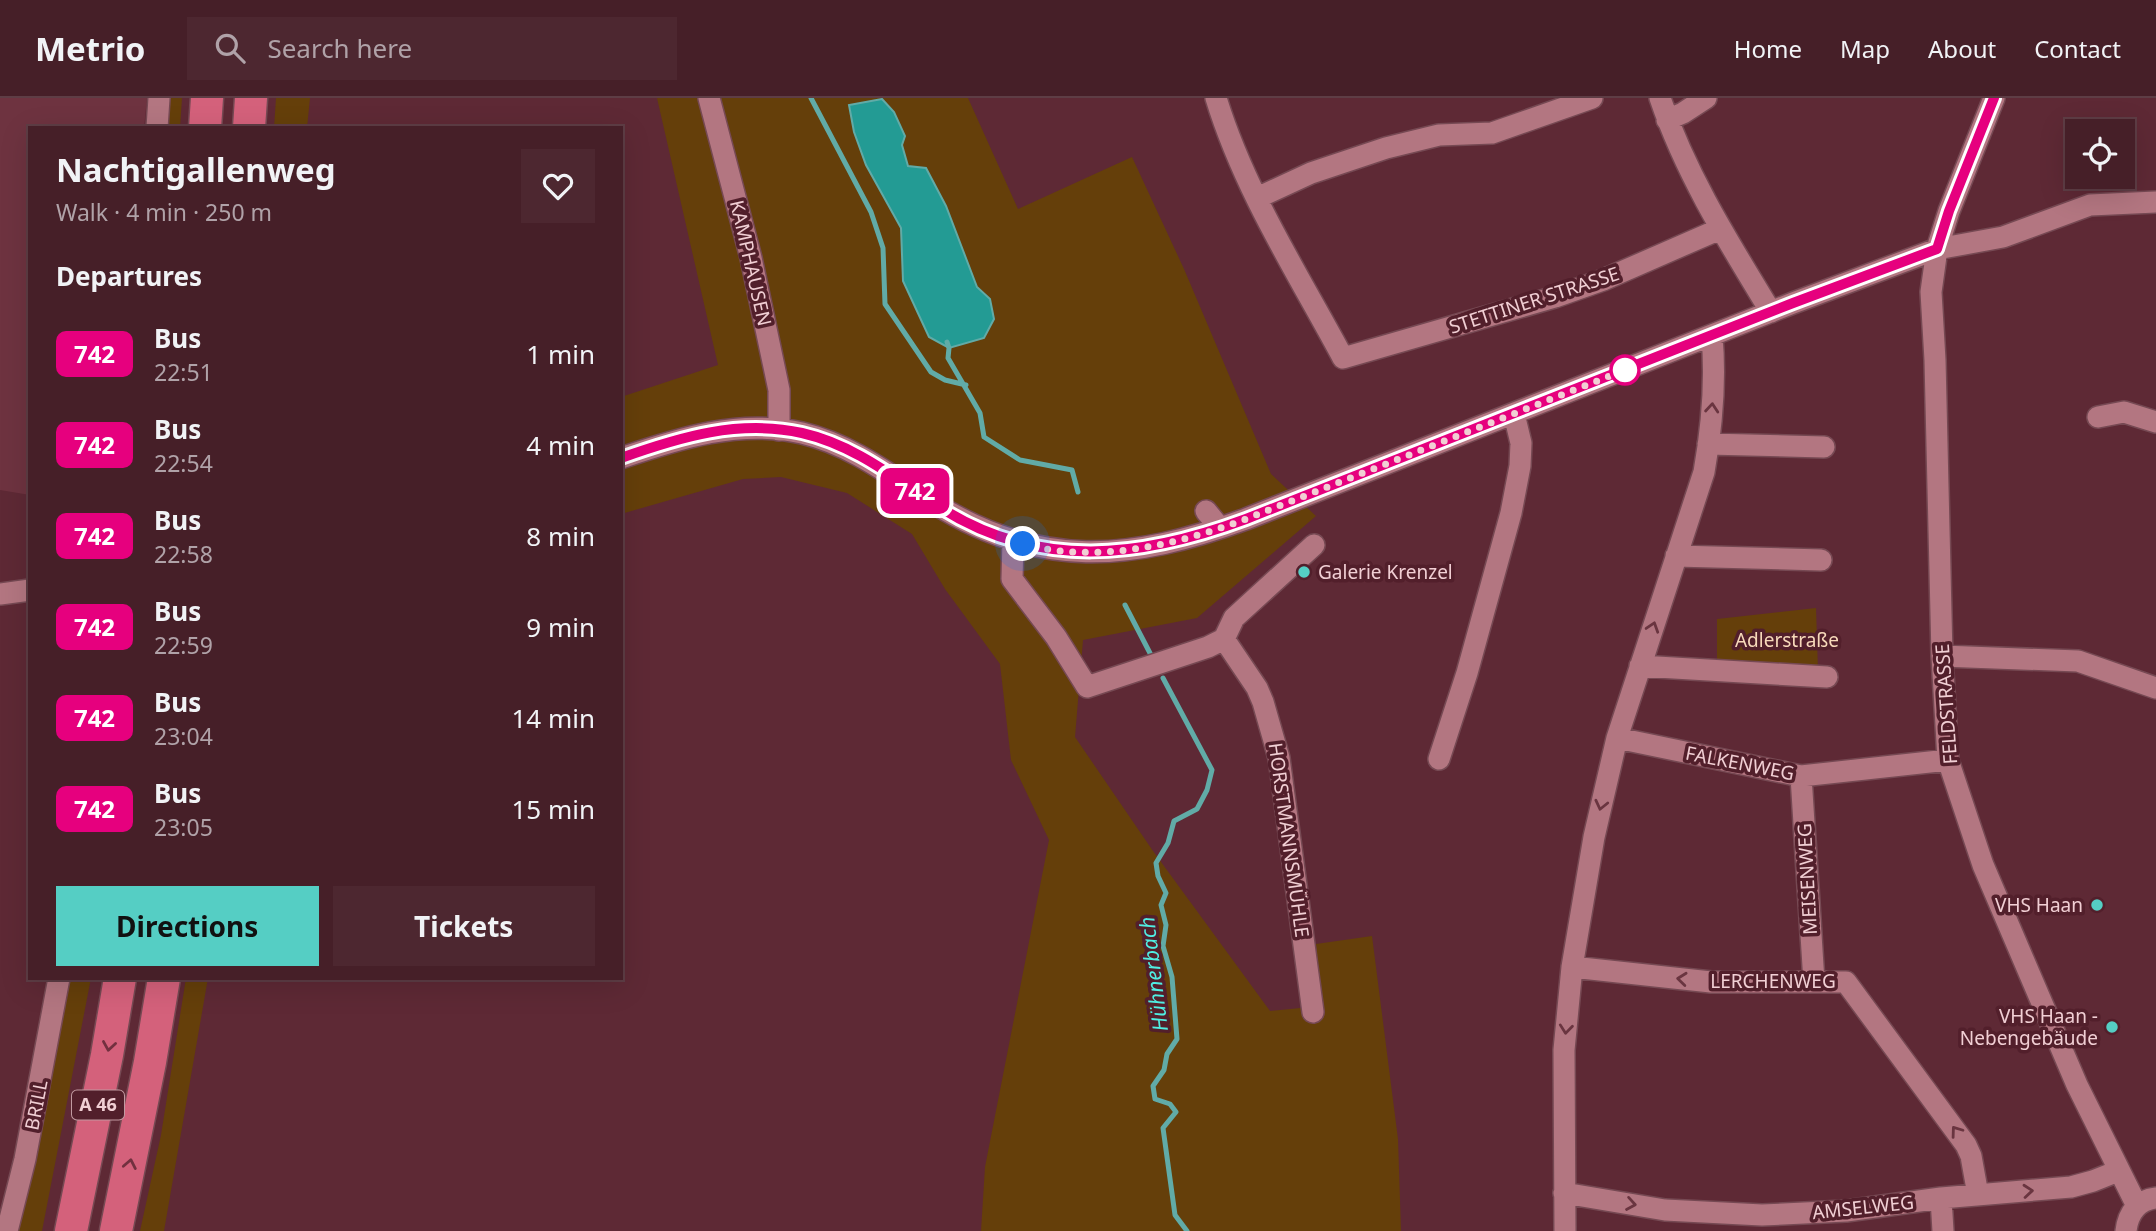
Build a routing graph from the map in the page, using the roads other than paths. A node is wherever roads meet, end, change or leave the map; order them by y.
1 (159, 98) edge
2 (207, 98) edge
3 (251, 98) edge
4 (709, 98) edge
5 (1216, 98) edge
6 (1592, 98) edge
7 (1660, 98) edge
8 (1706, 98) edge
9 (1994, 98) edge
10 (1667, 120) junction
11 (157, 126) edge
12 (205, 126) edge
13 (249, 126) edge
14 (1257, 198) junction
15 (2156, 202) edge
16 (1720, 229) junction
17 (1937, 249) junction
18 (1771, 312) junction
19 (1712, 336) junction
20 (1514, 414) junction
21 (2098, 417) dead end
22 (2156, 422) edge
23 (779, 430) junction
24 (1709, 444) junction
25 (1824, 447) dead end
26 (623, 457) edge
27 (1206, 511) dead end
28 (1220, 528) junction
29 (1013, 541) junction
30 (1314, 545) dead end
31 (1676, 556) junction
32 (1821, 560) dead end
33 (28, 590) edge
34 (0, 594) edge
35 (1224, 639) junction
36 (1942, 656) junction
37 (1640, 666) junction
38 (1826, 677) dead end
39 (2156, 688) edge
40 (1617, 738) junction
41 (1439, 758) dead end
42 (1948, 760) junction
43 (1801, 776) junction
44 (1572, 967) junction
45 (60, 980) edge
46 (120, 980) edge
47 (164, 980) edge
48 (1814, 982) junction
49 (1313, 1012) dead end
50 (2118, 1171) junction
51 (1564, 1193) junction
52 (1978, 1195) junction
53 (1941, 1199) junction
54 (2146, 1202) edge
55 (7, 1231) edge
56 (72, 1231) edge
57 (116, 1231) edge
58 (1565, 1231) edge
59 (1943, 1231) edge
60 (2126, 1231) edge

1 - 11 street
2 - 12 highway
3 - 13 highway
4 - 23 street, KAMPHAUSEN
5 - 14 street
6 - 14 street
7 - 10 street
8 - 10 street
9 - 17 street, FELDSTRASSE
10 - 16 street
14 - 16 street, STETTINER STRASSE
15 - 17 street
16 - 18 street
17 - 18 street
17 - 36 street, FELDSTRASSE
18 - 19 street
19 - 20 street
24 -> 19 street
20 - 28 street
20 - 41 street
21 - 22 street
23 - 26 street
23 - 29 street
24 - 25 street
24 - 31 street
27 - 28 street
28 - 29 street
29 - 35 street
30 - 35 street
31 - 32 street
37 -> 31 street
33 - 34 street
35 - 49 street, HORSTMANNSMÜHLE
36 - 39 street
36 - 42 street, FELDSTRASSE
37 - 38 street
37 - 40 street
40 - 43 street, FALKENWEG
40 -> 44 street
42 - 43 street, FALKENWEG
42 - 50 street, FELDSTRASSE
43 - 48 street, MEISENWEG
48 -> 44 street, LERCHENWEG
44 -> 51 street
45 - 55 street, BRILL
46 -> 56 highway, A 46
57 -> 47 highway, A 46
52 -> 48 street, LERCHENWEG
52 -> 50 street, AMSELWEG
50 - 54 street, FELDSTRASSE
51 -> 53 street, AMSELWEG
51 - 58 street
52 - 53 street, AMSELWEG
53 - 59 street
54 - 60 street

